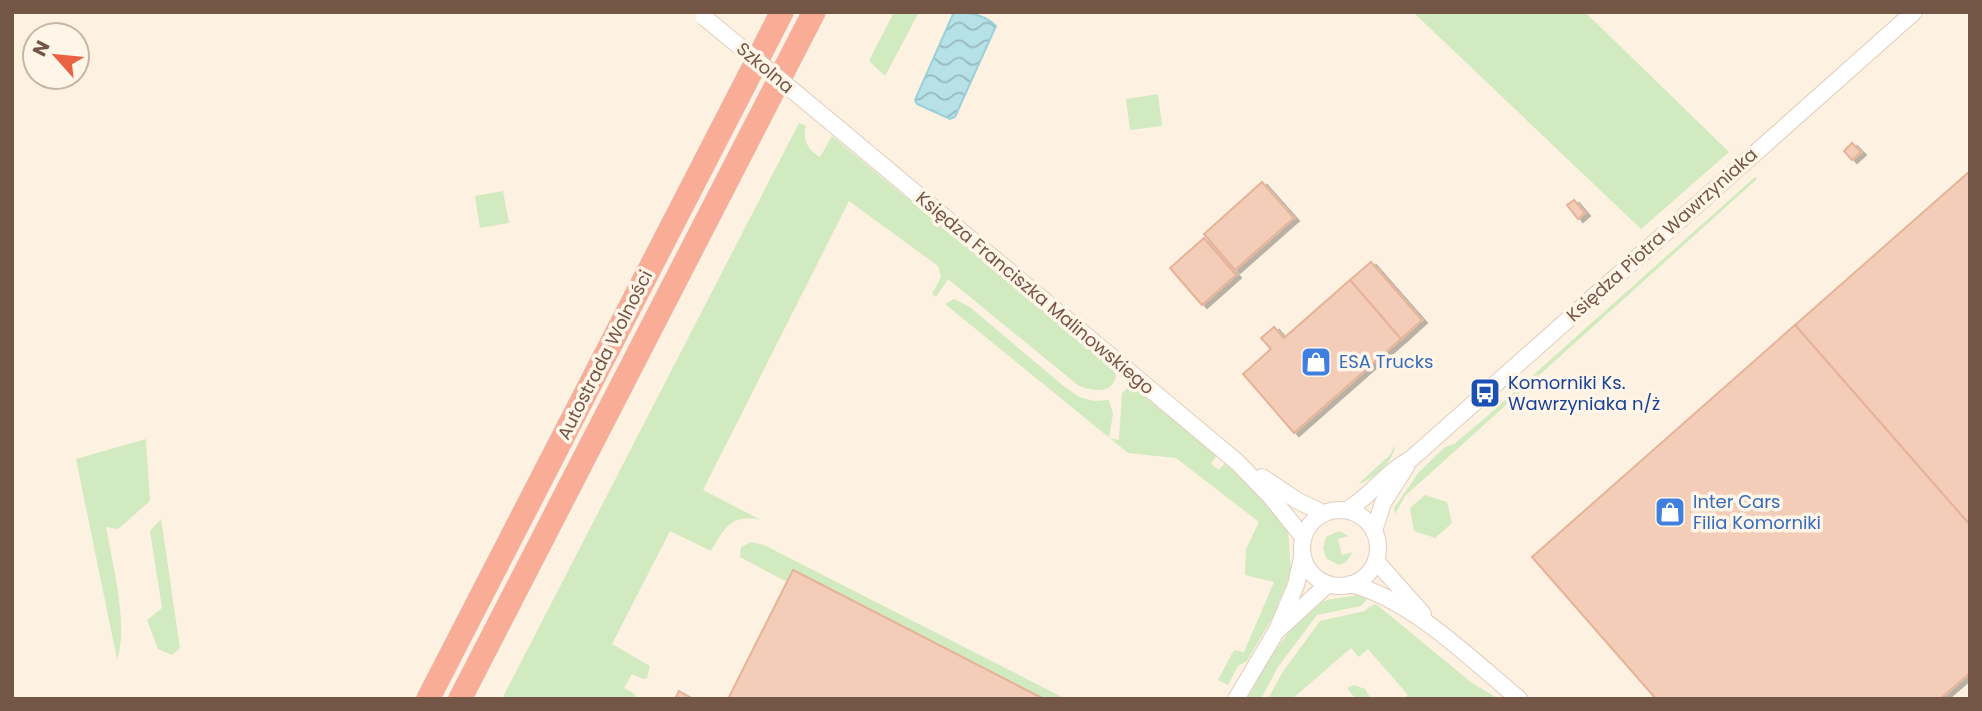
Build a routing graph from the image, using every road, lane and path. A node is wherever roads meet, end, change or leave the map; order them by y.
1 (782, 12) edge
2 (814, 12) edge
3 (1913, 12) edge
4 (702, 14) edge
5 (832, 123) joint
6 (1411, 459) junction
7 (1237, 462) junction
8 (1347, 510) junction
9 (1323, 513) junction
10 (1374, 531) junction
11 (1303, 537) junction
12 (1302, 557) junction
13 (1376, 561) junction
14 (1328, 584) junction
15 (1351, 584) junction
16 (1432, 625) junction
17 (1277, 630) junction
18 (428, 699) edge
19 (460, 699) edge
20 (1236, 699) edge
21 (1519, 699) edge

1 - 18 highway, Autostrada Wolności
2 - 19 highway, Autostrada Wolności
3 - 6 street, Księdza Piotra Wawrzyniaka
4 - 5 street, Szkolna, bridge
5 - 7 street, Księdza Franciszka Malinowskiego
6 - 8 street, Księdza Piotra Wawrzyniaka
6 - 10 street, Księdza Piotra Wawrzyniaka
7 - 9 street, Księdza Franciszka Malinowskiego
7 - 11 street, Księdza Franciszka Malinowskiego
8 - 9 street
8 - 10 street
9 - 11 street
10 - 13 street
11 - 12 street
12 - 14 street
12 - 17 street
13 - 15 street
13 - 16 street
14 - 15 street
14 - 17 street
15 - 16 street
16 - 21 street
17 - 20 street

